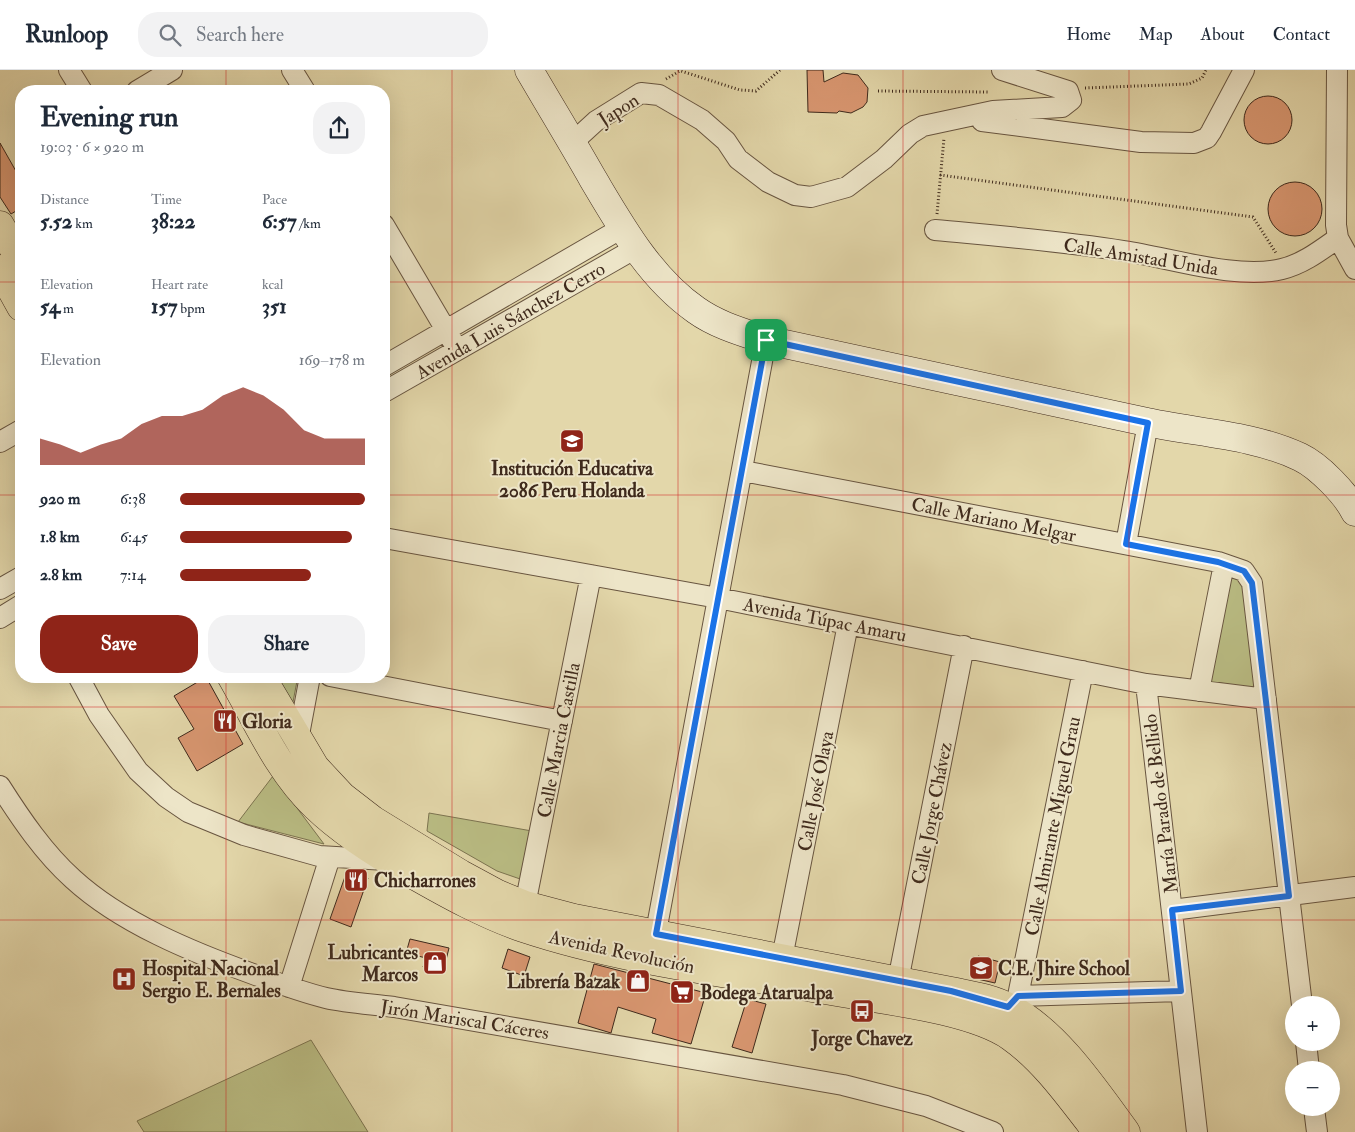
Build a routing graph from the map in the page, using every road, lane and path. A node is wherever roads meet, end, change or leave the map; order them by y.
1 (70, 70) edge
2 (292, 70) edge
3 (529, 70) edge
4 (678, 70) edge
5 (780, 70) edge
6 (1002, 70) edge
7 (1244, 70) edge
8 (1337, 70) edge
9 (167, 80) edge
10 (79, 85) edge
11 (153, 85) edge
12 (301, 85) edge
13 (953, 120) junction
14 (572, 143) junction
15 (940, 174) junction
16 (0, 225) edge
17 (935, 230) joint
18 (390, 235) edge
19 (630, 238) junction
20 (1338, 238) junction
21 (15, 251) edge
22 (1283, 269) junction
23 (1355, 269) edge
24 (446, 330) junction
25 (766, 340) junction
26 (458, 350) junction
27 (390, 363) edge
28 (390, 389) edge
29 (1148, 423) junction
30 (15, 433) edge
31 (0, 442) edge
32 (743, 471) junction
33 (1324, 476) junction
34 (1355, 483) edge
35 (1355, 512) edge
36 (390, 539) edge
37 (1126, 544) junction
38 (1224, 564) junction
39 (590, 575) junction
40 (15, 580) edge
41 (0, 589) edge
42 (718, 598) junction
43 (15, 609) edge
44 (0, 618) edge
45 (848, 624) junction
46 (964, 646) junction
47 (1083, 670) junction
48 (82, 683) edge
49 (235, 683) edge
50 (265, 683) edge
51 (309, 683) edge
52 (366, 683) edge
53 (1146, 684) junction
54 (1199, 691) junction
55 (1266, 699) junction
56 (562, 721) junction
57 (298, 740) junction
58 (0, 786) edge
59 (330, 857) junction
60 (388, 860) junction
61 (1355, 887) edge
62 (1289, 896) junction
63 (525, 905) junction
64 (1172, 910) junction
65 (653, 946) junction
66 (782, 958) junction
67 (898, 981) junction
68 (289, 987) junction
69 (1181, 991) junction
70 (1301, 996) edge
71 (1013, 1001) junction
72 (1315, 1116) edge
73 (993, 1132) edge
74 (1097, 1132) edge
75 (1126, 1132) edge
76 (1197, 1132) edge
77 (1317, 1132) edge

1 - 10 street
2 - 12 street
3 - 14 street
4 - 5 path
6 - 13 street, Japon
7 - 13 street
8 - 20 street
9 - 11 street
13 - 14 street, Japon
13 - 15 path
14 - 19 street
15 - 17 path
15 - 22 path
16 - 21 main road
17 - 22 street, Calle Amistad Unida
18 - 24 street
19 - 24 street, Avenida Luis Sánchez Cerro
19 - 25 street
19 - 26 street, Avenida Luis Sánchez Cerro
20 - 22 street, Calle Amistad Unida
20 - 23 street
24 - 26 street
24 - 27 street, Avenida Luis Sánchez Cerro
25 - 29 street
25 - 32 street
26 - 28 street, Avenida Luis Sánchez Cerro
29 - 33 street
29 - 37 street
30 - 31 street
32 - 37 street, Calle Mariano Melgar
32 - 42 street
33 - 34 street
33 - 35 street
36 - 39 street, Avenida Túpac Amaru
37 - 38 street, Calle Mariano Melgar
38 - 54 street
38 - 55 street, Calle Mariano Melgar
39 - 42 street, Avenida Túpac Amaru
39 - 56 street, Calle Marcia Castilla
40 - 41 street
42 - 45 street, Avenida Túpac Amaru
42 - 65 street
43 - 44 street
45 - 46 street, Avenida Túpac Amaru
45 - 66 street, Calle José Olaya
46 - 47 street, Avenida Túpac Amaru
46 - 67 street, Calle Jorge Chávez
47 - 53 street, Avenida Túpac Amaru
47 - 71 street, Calle Almirante Miguel Grau
48 - 59 street
49 - 60 main road, Avenida Revolución
50 - 57 main road, Avenida Revolución
51 - 57 street
52 - 56 street
53 - 54 street, Avenida Túpac Amaru
53 - 64 street, María Parado de Bellido
54 - 55 street, Avenida Túpac Amaru
55 - 62 street
56 - 63 street, Calle Marcia Castilla
57 - 63 main road, Avenida Revolución
58 - 68 street, Jirón Mariscal Cáceres
59 - 60 street
59 - 68 street
60 - 65 main road, Avenida Revolución
61 - 62 street
62 - 64 street
62 - 70 street
63 - 65 main road, Avenida Revolución
64 - 69 street, María Parado de Bellido
65 - 66 main road, Avenida Revolución
65 - 74 main road, Avenida Revolución
66 - 67 main road, Avenida Revolución
67 - 71 main road, Avenida Revolución
68 - 73 street, Jirón Mariscal Cáceres
69 - 71 street
69 - 76 street, María Parado de Bellido
71 - 75 main road, Avenida Revolución
72 - 77 street

